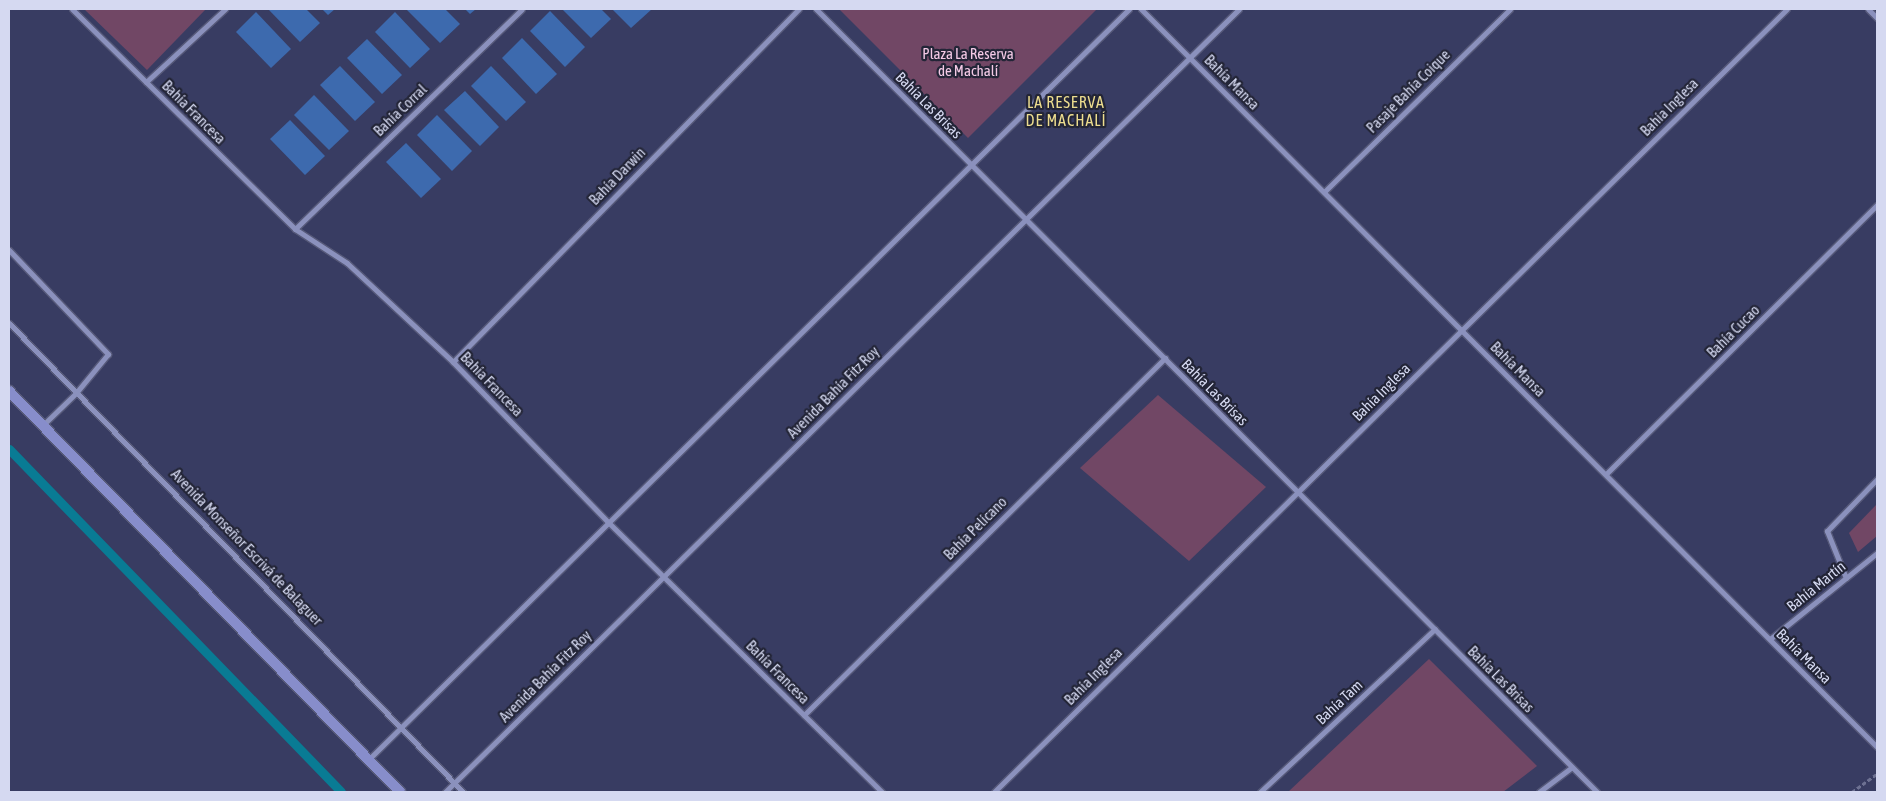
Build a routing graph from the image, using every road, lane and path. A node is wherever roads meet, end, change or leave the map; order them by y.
1 (72, 9) edge
2 (225, 9) edge
3 (522, 9) edge
4 (799, 9) edge
5 (816, 9) edge
6 (1129, 9) edge
7 (1142, 9) edge
8 (1239, 9) edge
9 (1510, 9) edge
10 (1786, 9) edge
11 (1868, 9) edge
12 (1877, 18) edge
13 (1190, 57) junction
14 (146, 82) junction
15 (971, 165) junction
16 (1324, 192) junction
17 (1877, 206) edge
18 (1026, 219) junction
19 (294, 228) junction
20 (9, 250) edge
21 (9, 323) edge
22 (1462, 330) junction
23 (1165, 358) junction
24 (453, 362) junction
25 (9, 391) edge
26 (76, 393) junction
27 (43, 426) junction
28 (1606, 474) junction
29 (1877, 479) edge
30 (1298, 492) junction
31 (608, 522) junction
32 (1877, 553) edge
33 (664, 576) junction
34 (1846, 578) junction
35 (1435, 630) junction
36 (1770, 639) junction
37 (804, 715) junction
38 (400, 728) junction
39 (1877, 746) edge
40 (368, 760) junction
41 (1572, 767) junction
42 (1877, 774) edge
43 (454, 783) junction
44 (400, 792) edge
45 (445, 792) edge
46 (463, 792) edge
47 (882, 792) edge
48 (994, 792) edge
49 (1260, 792) edge
50 (1539, 792) edge
51 (1597, 792) edge
52 (1852, 792) edge

1 - 14 street, Bahía Francesa
2 - 14 street
3 - 19 street, Bahía Corral
4 - 24 street, Bahía Darwin
5 - 15 street, Bahía Las Brisas
6 - 15 street
7 - 13 street, Bahía Mansa
8 - 13 street, Avenida Bahía Fitz Roy
9 - 16 street, Pasaje Bahía Coique
10 - 22 street, Bahía Inglesa
11 - 12 street
13 - 16 street, Bahía Mansa
13 - 18 street, Avenida Bahía Fitz Roy
14 - 19 street, Bahía Francesa
15 - 18 street, Bahía Las Brisas
15 - 31 street
16 - 22 street, Bahía Mansa
17 - 28 street, Bahía Cucao
18 - 23 street, Bahía Las Brisas
18 - 33 street, Avenida Bahía Fitz Roy
19 - 24 street, Bahía Francesa
20 - 26 street
21 - 26 street, Avenida Monseñor Escrivá de Balaguer
22 - 28 street, Bahía Mansa
22 - 30 street, Bahía Inglesa
23 - 30 street, Bahía Las Brisas
23 - 37 street, Bahía Pelícano
24 - 31 street, Bahía Francesa
25 - 27 main road
26 - 27 street
26 - 38 street, Avenida Monseñor Escrivá de Balaguer
27 - 40 main road
28 - 36 street, Bahía Mansa
29 - 34 street
30 - 35 street, Bahía Las Brisas
30 - 48 street, Bahía Inglesa
31 - 33 street, Bahía Francesa
31 - 38 street
32 - 34 street, Bahía Martín
33 - 37 street, Bahía Francesa
33 - 43 street, Avenida Bahía Fitz Roy
34 - 36 street, Bahía Martín
35 - 41 street, Bahía Las Brisas
35 - 49 street, Bahía Tam
36 - 39 street, Bahía Mansa
37 - 47 street, Bahía Francesa
38 - 40 street
38 - 43 street, Avenida Monseñor Escrivá de Balaguer
40 - 44 main road
41 - 50 street
41 - 51 street, Bahía Las Brisas
42 - 52 path
43 - 45 street, Avenida Bahía Fitz Roy
43 - 46 street, Avenida Monseñor Escrivá de Balaguer

